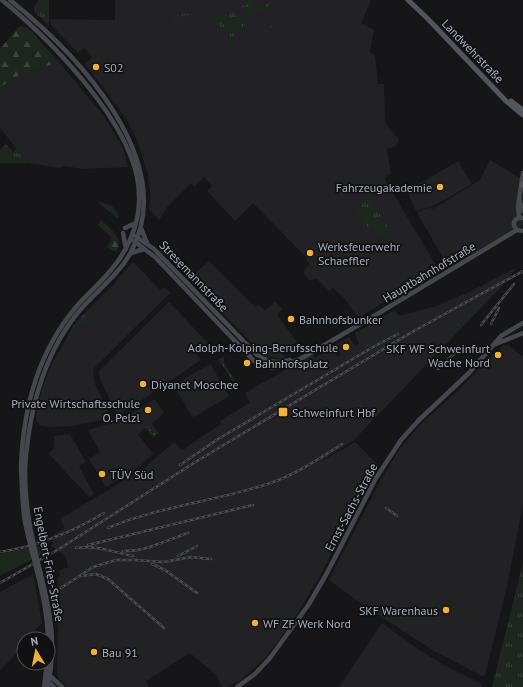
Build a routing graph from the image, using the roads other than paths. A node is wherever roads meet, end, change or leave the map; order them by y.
1 (2, 0) edge
2 (10, 0) edge
3 (408, 0) edge
4 (412, 0) edge
5 (523, 110) edge
6 (523, 115) edge
7 (523, 173) edge
8 (522, 182) edge
9 (519, 200) junction
10 (523, 211) edge
11 (521, 217) edge
12 (136, 223) junction
13 (141, 227) junction
14 (125, 228) dead end
15 (517, 230) junction
16 (523, 231) edge
17 (123, 233) dead end
18 (133, 234) junction
19 (131, 239) junction
20 (137, 240) junction
21 (147, 243) junction
22 (126, 249) junction
23 (144, 249) junction
24 (131, 253) junction
25 (201, 301) junction
26 (523, 324) edge
27 (516, 328) junction
28 (523, 328) edge
29 (522, 335) edge
30 (236, 337) joint
31 (495, 345) junction
32 (23, 467) junction
33 (50, 631) edge
34 (48, 671) edge
35 (48, 671) edge
36 (48, 674) junction
37 (45, 679) junction
38 (49, 685) edge
39 (44, 687) edge
40 (54, 687) edge
41 (62, 687) edge
42 (237, 687) edge

1 - 12 main road
2 - 13 main road
3 - 6 main road, Landwehrstraße
4 - 5 main road, Landwehrstraße
7 - 8 main road
8 - 9 main road
9 - 10 main road
9 - 11 main road
11 - 15 main road
12 - 14 main road
12 - 18 main road
13 - 20 main road
13 - 21 main road
15 - 16 main road
15 - 30 main road, Hauptbahnhofstraße
17 - 22 main road
18 - 19 main road
18 - 20 main road, Stresemannstraße
19 - 20 main road, Stresemannstraße
19 - 22 main road
20 - 21 main road, Stresemannstraße
20 - 23 main road, Stresemannstraße
20 - 24 main road
21 - 25 main road, Stresemannstraße
22 - 32 main road
23 - 24 main road
23 - 25 main road, Stresemannstraße
24 - 32 main road
25 - 30 main road, Stresemannstraße
26 - 27 main road, Ernst-Sachs-Straße
27 - 28 main road
27 - 31 main road, Ernst-Sachs-Straße
29 - 31 main road, Ernst-Sachs-Straße
31 - 42 main road, Ernst-Sachs-Straße
32 - 33 main road, Engelbert-Fries-Straße, bridge
34 - 36 main road, Engelbert-Fries-Straße
35 - 36 main road, Engelbert-Fries-Straße
36 - 37 main road, Engelbert-Fries-Straße
36 - 38 main road, Engelbert-Fries-Straße
36 - 41 main road
37 - 38 main road
37 - 39 main road, Engelbert-Fries-Straße
38 - 40 main road

